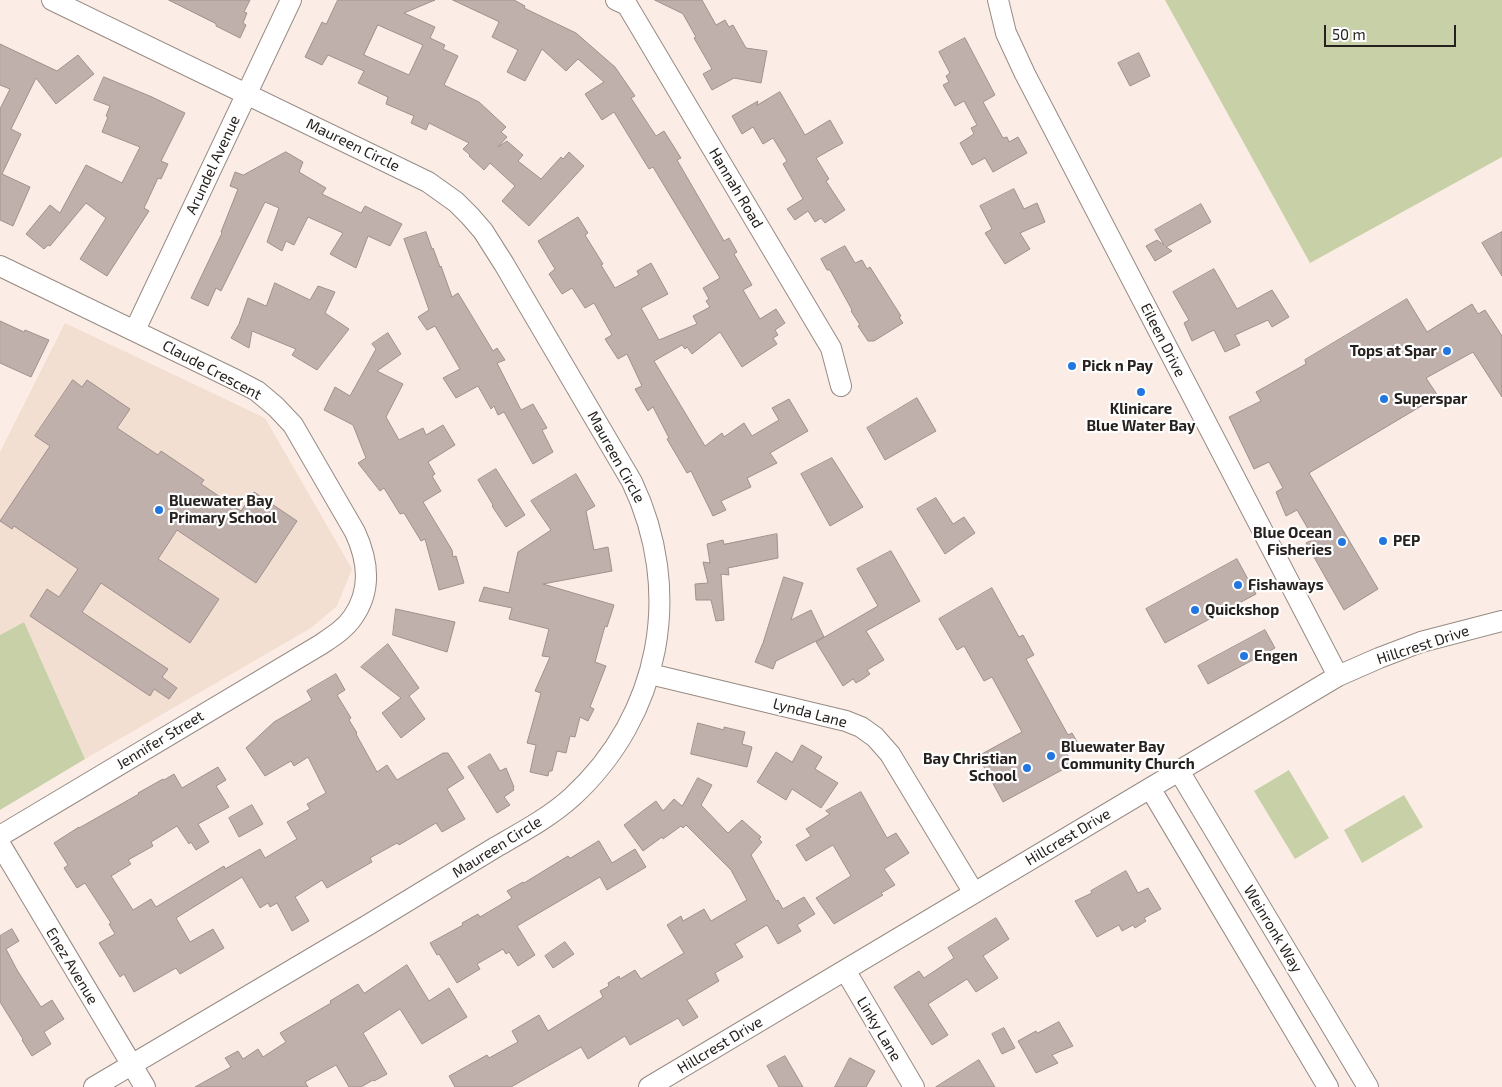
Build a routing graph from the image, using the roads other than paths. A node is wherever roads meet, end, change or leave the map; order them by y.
1 (52, 0) edge
2 (291, 0) edge
3 (998, 0) edge
4 (624, 2) edge
5 (246, 93) junction
6 (0, 266) edge
7 (135, 330) junction
8 (841, 386) dead end
9 (1502, 621) edge
10 (320, 645) joint
11 (650, 674) junction
12 (1338, 676) junction
13 (1179, 771) junction
14 (1150, 788) junction
15 (0, 836) edge
16 (0, 844) edge
17 (974, 893) junction
18 (844, 970) junction
19 (132, 1065) junction
20 (94, 1087) edge
21 (145, 1087) edge
22 (649, 1087) edge
23 (914, 1087) edge
24 (1328, 1087) edge
25 (1368, 1087) edge

1 - 5 street, Maureen Circle
2 - 5 street, Arundel Avenue
3 - 12 street, Eileen Drive
4 - 8 street, Hannah Road
5 - 7 street, Arundel Avenue
5 - 11 street, Maureen Circle
6 - 7 street, Claude Crescent
7 - 10 street, Claude Crescent
9 - 12 street, Hillcrest Drive
10 - 15 street, Jennifer Street
11 - 17 street, Lynda Lane
11 - 19 street, Maureen Circle
12 - 13 street, Hillcrest Drive
13 - 14 street, Hillcrest Drive
13 - 25 street, Weinronk Way
14 - 17 street, Hillcrest Drive
14 - 24 street
16 - 19 street, Enez Avenue
17 - 18 street, Hillcrest Drive
18 - 22 street, Hillcrest Drive
18 - 23 street, Linky Lane
19 - 20 street, Maureen Circle
19 - 21 street, Enez Avenue

